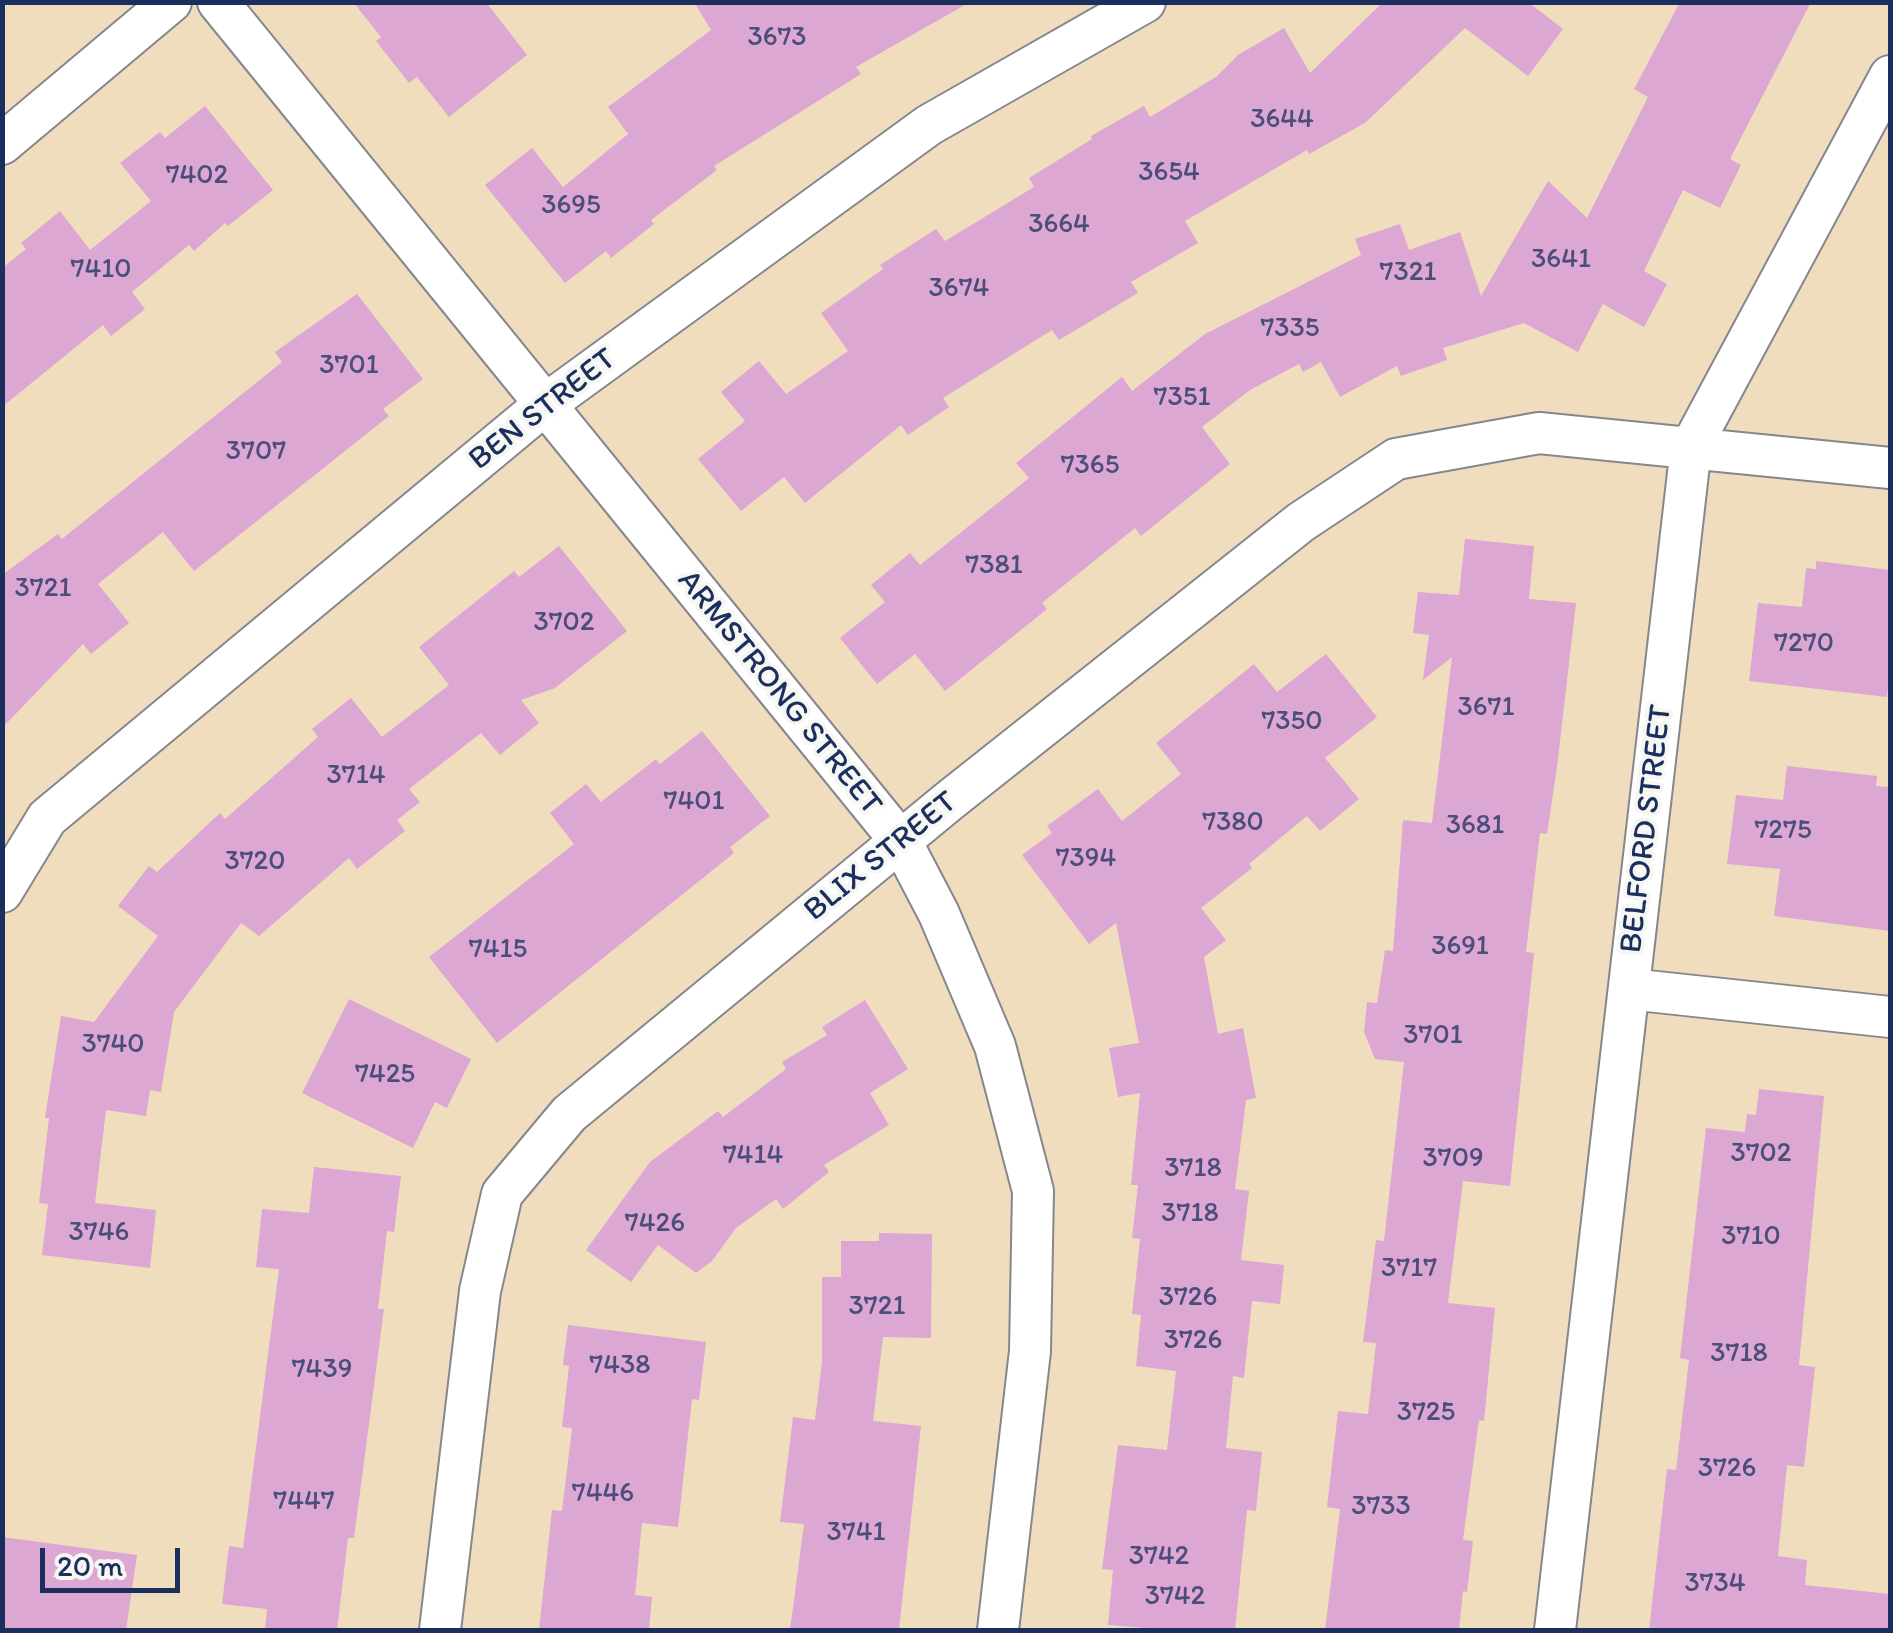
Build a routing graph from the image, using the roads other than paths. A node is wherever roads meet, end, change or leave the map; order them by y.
1 (171, 2) edge
2 (218, 2) edge
3 (1145, 2) edge
4 (1890, 76) edge
5 (2, 144) edge
6 (543, 406) junction
7 (1691, 447) junction
8 (1890, 468) edge
9 (902, 843) junction
10 (2, 892) edge
11 (1629, 989) junction
12 (1890, 1017) edge
13 (440, 1630) edge
14 (998, 1630) edge
15 (1555, 1630) edge

1 - 5 street
2 - 6 street, ARMSTRONG STREET
3 - 6 street, BEN STREET
4 - 7 street, BELFORD STREET
6 - 9 street, ARMSTRONG STREET
6 - 10 street, BEN STREET
7 - 8 street, BLIX STREET
7 - 9 street, BLIX STREET
7 - 11 street, BELFORD STREET
9 - 13 street, BLIX STREET
9 - 14 street, ARMSTRONG STREET
11 - 12 street
11 - 15 street, BELFORD STREET

